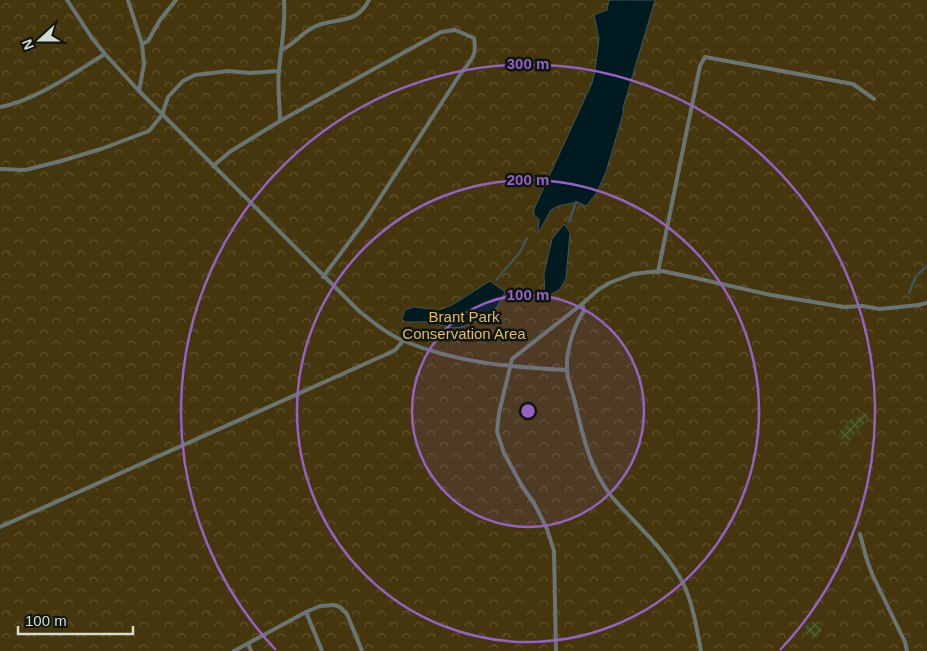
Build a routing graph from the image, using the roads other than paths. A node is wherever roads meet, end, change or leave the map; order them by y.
1 (67, 0) edge
2 (128, 0) edge
3 (176, 0) edge
4 (284, 0) edge
5 (369, 0) edge
6 (142, 44) junction
7 (283, 49) junction
8 (105, 54) junction
9 (279, 71) junction
10 (140, 92) junction
11 (874, 99) dead end
12 (0, 107) edge
13 (162, 115) junction
14 (280, 121) junction
15 (213, 166) junction
16 (0, 168) edge
17 (658, 272) junction
18 (323, 277) junction
19 (927, 303) edge
20 (582, 304) junction
21 (403, 341) junction
22 (509, 366) junction
23 (567, 370) junction
24 (0, 527) edge
25 (860, 534) dead end
26 (306, 612) junction
27 (248, 643) junction
28 (234, 651) edge
29 (251, 651) edge
30 (322, 651) edge
31 (362, 651) edge
32 (556, 651) edge
33 (701, 651) edge
34 (908, 651) edge

1 - 8 lane
2 - 6 lane
3 - 6 lane
4 - 7 lane
5 - 7 lane
6 - 10 lane
7 - 9 lane
8 - 10 lane
8 - 12 lane
9 - 13 lane
9 - 14 lane
10 - 13 lane
11 - 17 lane
13 - 15 lane
13 - 16 lane
14 - 15 lane
14 - 18 lane
15 - 18 lane
17 - 19 lane
17 - 20 lane
18 - 21 lane
20 - 22 lane
20 - 23 lane
21 - 22 lane
21 - 24 lane
22 - 23 lane
22 - 32 lane
23 - 33 lane
25 - 34 lane
26 - 27 lane
26 - 30 lane
26 - 31 lane
27 - 28 lane
27 - 29 lane

